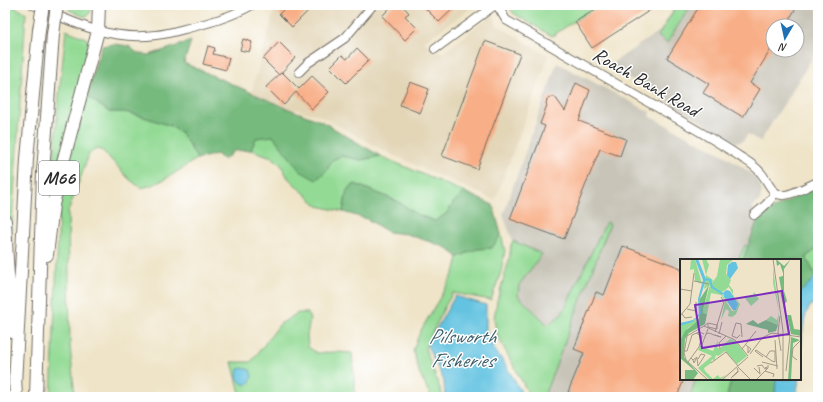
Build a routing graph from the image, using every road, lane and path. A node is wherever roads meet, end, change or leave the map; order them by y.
1 (33, 5) edge
2 (43, 5) edge
3 (57, 5) edge
4 (99, 5) edge
5 (252, 5) edge
6 (373, 5) edge
7 (496, 5) edge
8 (98, 31) junction
9 (435, 49) dead end
10 (299, 72) dead end
11 (818, 182) edge
12 (775, 192) junction
13 (754, 215) dead end
14 (5, 221) edge
15 (38, 328) junction
16 (15, 384) junction
17 (16, 397) edge
18 (36, 397) edge

1 - 8 street
2 - 16 highway, M66, bridge
3 - 15 highway, M66, bridge
4 - 8 highway, M66
5 - 8 street
6 - 10 street
7 - 9 street
7 - 12 street, Roach Bank Road
8 - 15 highway, M66
11 - 12 street
12 - 13 street
14 - 16 highway, M66
15 - 18 highway, M66
16 - 17 highway, M66

